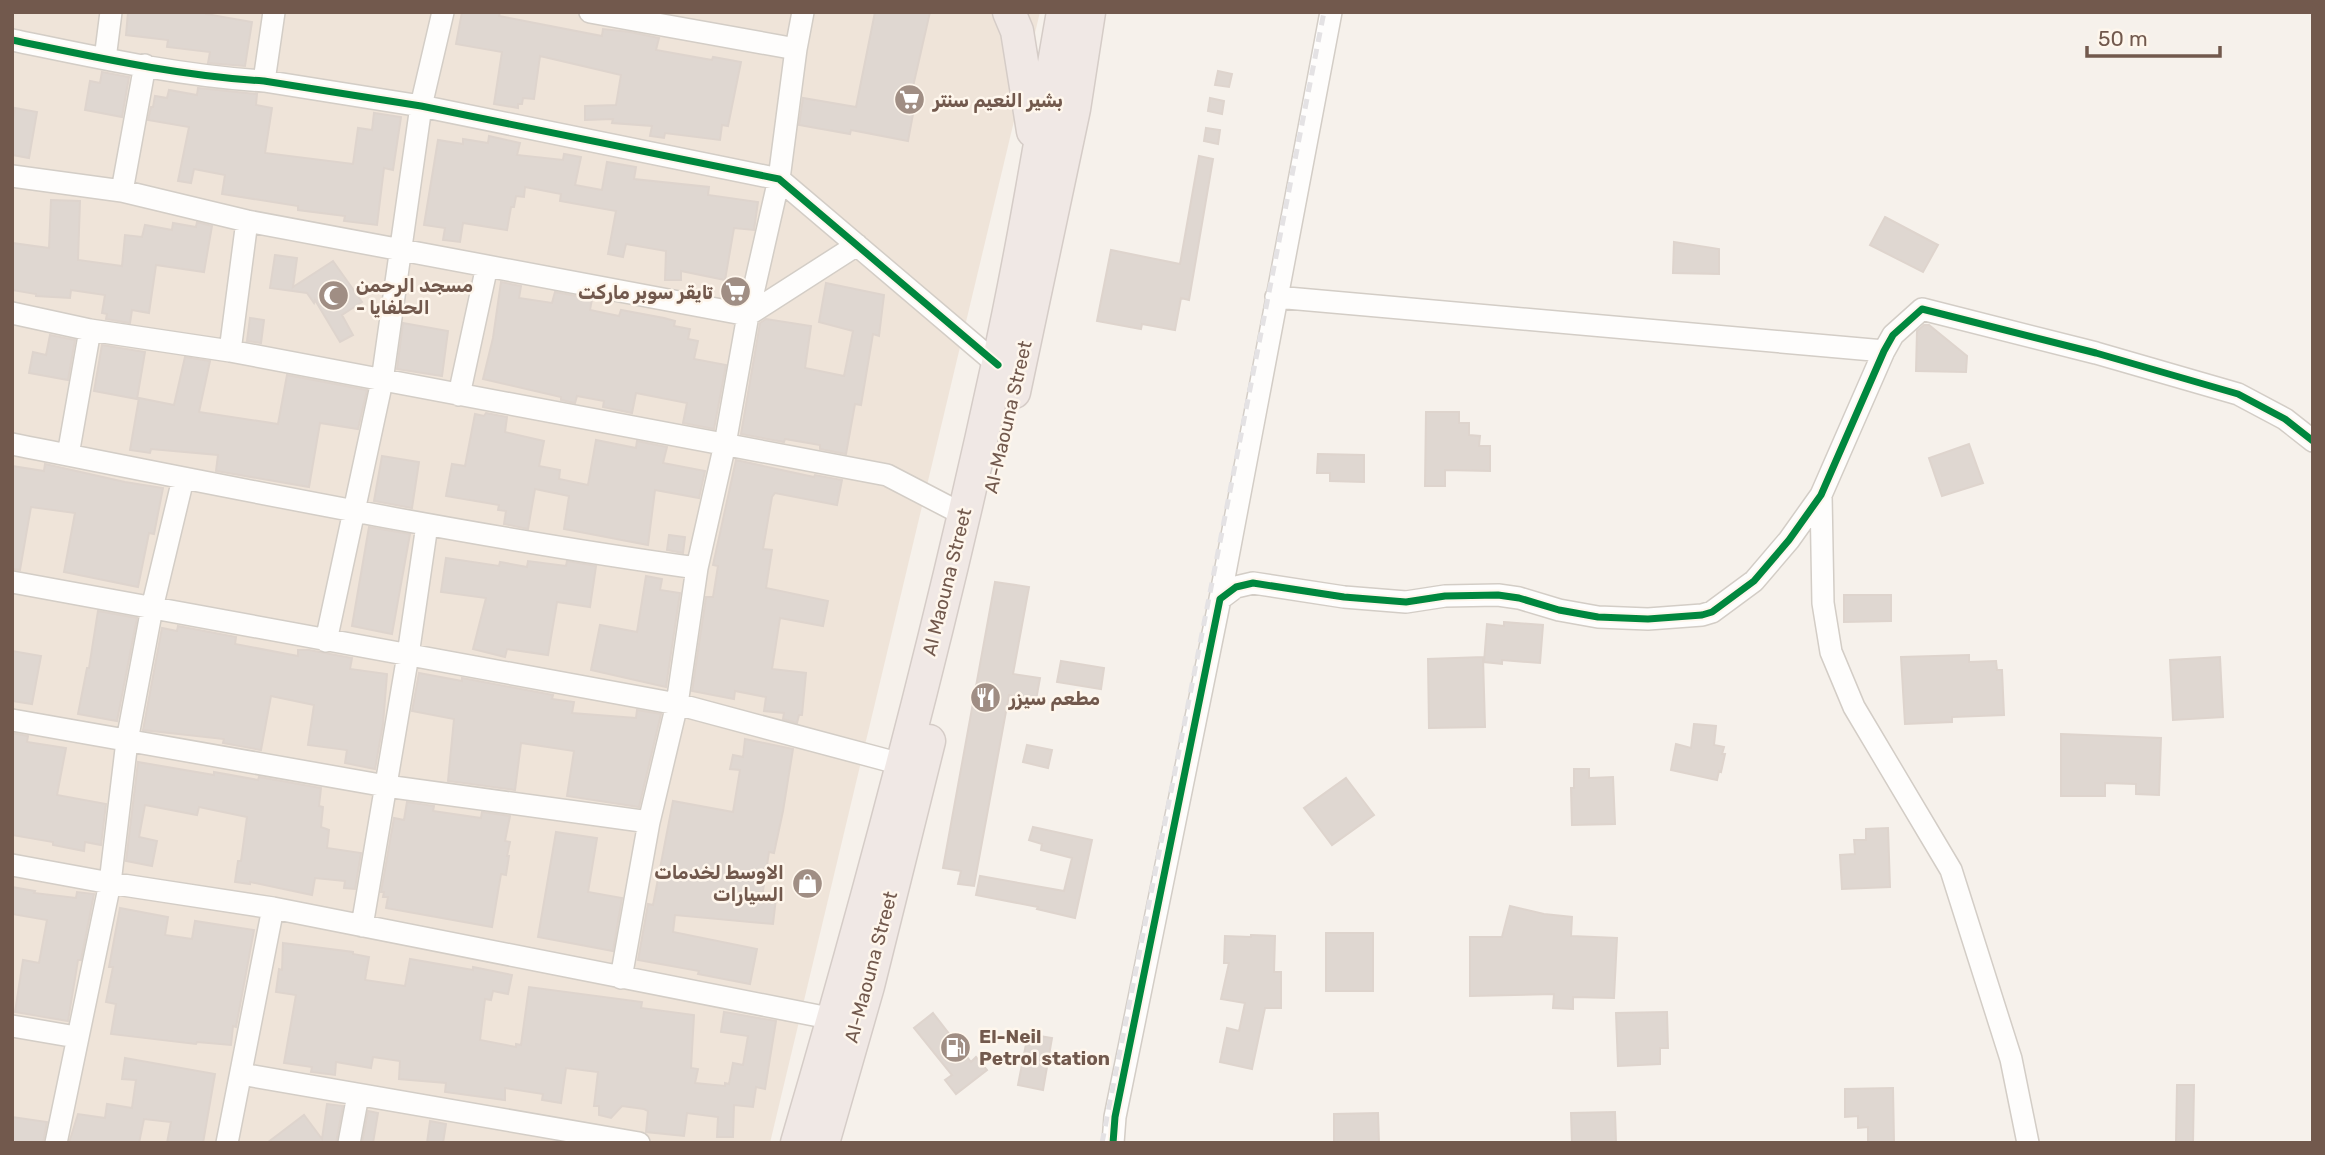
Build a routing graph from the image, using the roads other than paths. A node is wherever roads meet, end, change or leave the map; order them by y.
1 (111, 12) edge
2 (274, 12) edge
3 (443, 12) edge
4 (590, 12) edge
5 (803, 12) edge
6 (1009, 12) edge
7 (1063, 12) edge
8 (1089, 12) edge
9 (1331, 12) edge
10 (12, 40) edge
11 (796, 50) junction
12 (105, 59) junction
13 (145, 65) junction
14 (264, 80) junction
15 (421, 106) junction
16 (1037, 161) junction
17 (12, 176) edge
18 (779, 179) junction
19 (122, 191) junction
20 (247, 221) junction
21 (856, 246) junction
22 (400, 251) junction
23 (487, 265) junction
24 (1276, 297) junction
25 (12, 313) edge
26 (748, 315) junction
27 (90, 330) junction
28 (230, 351) junction
29 (1884, 351) junction
30 (998, 365) junction
31 (382, 381) junction
32 (459, 395) junction
33 (2313, 441) edge
34 (12, 444) edge
35 (724, 444) junction
36 (68, 455) junction
37 (183, 479) junction
38 (1821, 495) junction
39 (355, 511) junction
40 (964, 515) junction
41 (427, 525) junction
42 (697, 568) junction
43 (12, 582) edge
44 (1220, 599) junction
45 (152, 608) junction
46 (326, 641) junction
47 (408, 655) junction
48 (677, 704) junction
49 (12, 720) edge
50 (127, 741) junction
51 (901, 764) junction
52 (386, 786) junction
53 (649, 821) junction
54 (12, 865) edge
55 (110, 883) junction
56 (273, 908) junction
57 (362, 926) junction
58 (621, 978) junction
59 (834, 1019) junction
60 (12, 1026) edge
61 (76, 1037) junction
62 (241, 1074) junction
63 (358, 1096) junction
64 (555, 1135) edge
65 (56, 1143) edge
66 (227, 1143) edge
67 (349, 1143) edge
68 (639, 1143) edge
69 (797, 1143) edge
70 (823, 1143) edge
71 (1113, 1143) edge
72 (2028, 1143) edge

1 - 12 street
2 - 14 street
3 - 15 street
4 - 11 street
5 - 11 street
6 - 16 highway
7 - 16 highway, Al Maouna Street
8 - 70 highway, Al-Maouna Street
9 - 24 street
10 - 12 street
11 - 18 street
12 - 13 street
13 - 14 street
13 - 19 street
14 - 15 street
15 - 18 street
15 - 22 street
16 - 30 highway, Al Maouna Street
17 - 19 street
18 - 21 street
18 - 26 street
19 - 20 street
20 - 22 street
20 - 28 street
21 - 26 street
21 - 30 street
22 - 23 street
22 - 31 street
23 - 26 street
23 - 32 street
24 - 29 street
24 - 44 street
25 - 27 street
26 - 35 street
27 - 28 street
27 - 36 street
28 - 31 street
29 - 33 street
29 - 38 street
30 - 40 highway, Al Maouna Street
31 - 32 street
31 - 39 street
32 - 35 street
34 - 36 street
35 - 40 street
35 - 42 street
36 - 37 street
37 - 39 street
37 - 45 street
38 - 44 street
38 - 72 street
39 - 41 street
39 - 46 street
40 - 51 highway, Al Maouna Street
41 - 42 street
41 - 47 street
42 - 48 street
43 - 45 street
44 - 71 street
45 - 46 street
45 - 50 street
46 - 47 street
47 - 48 street
47 - 52 street
48 - 51 street
48 - 53 street
49 - 50 street
50 - 52 street
50 - 55 street
51 - 59 highway, Al Maouna Street
52 - 53 street
52 - 57 street
53 - 58 street
54 - 55 street
55 - 56 street
55 - 61 street
56 - 57 street
56 - 62 street
57 - 58 street
58 - 59 street
59 - 69 highway, Al Maouna Street
60 - 61 street
61 - 65 street
62 - 63 street
62 - 66 street
63 - 64 street
63 - 67 street
64 - 68 street

